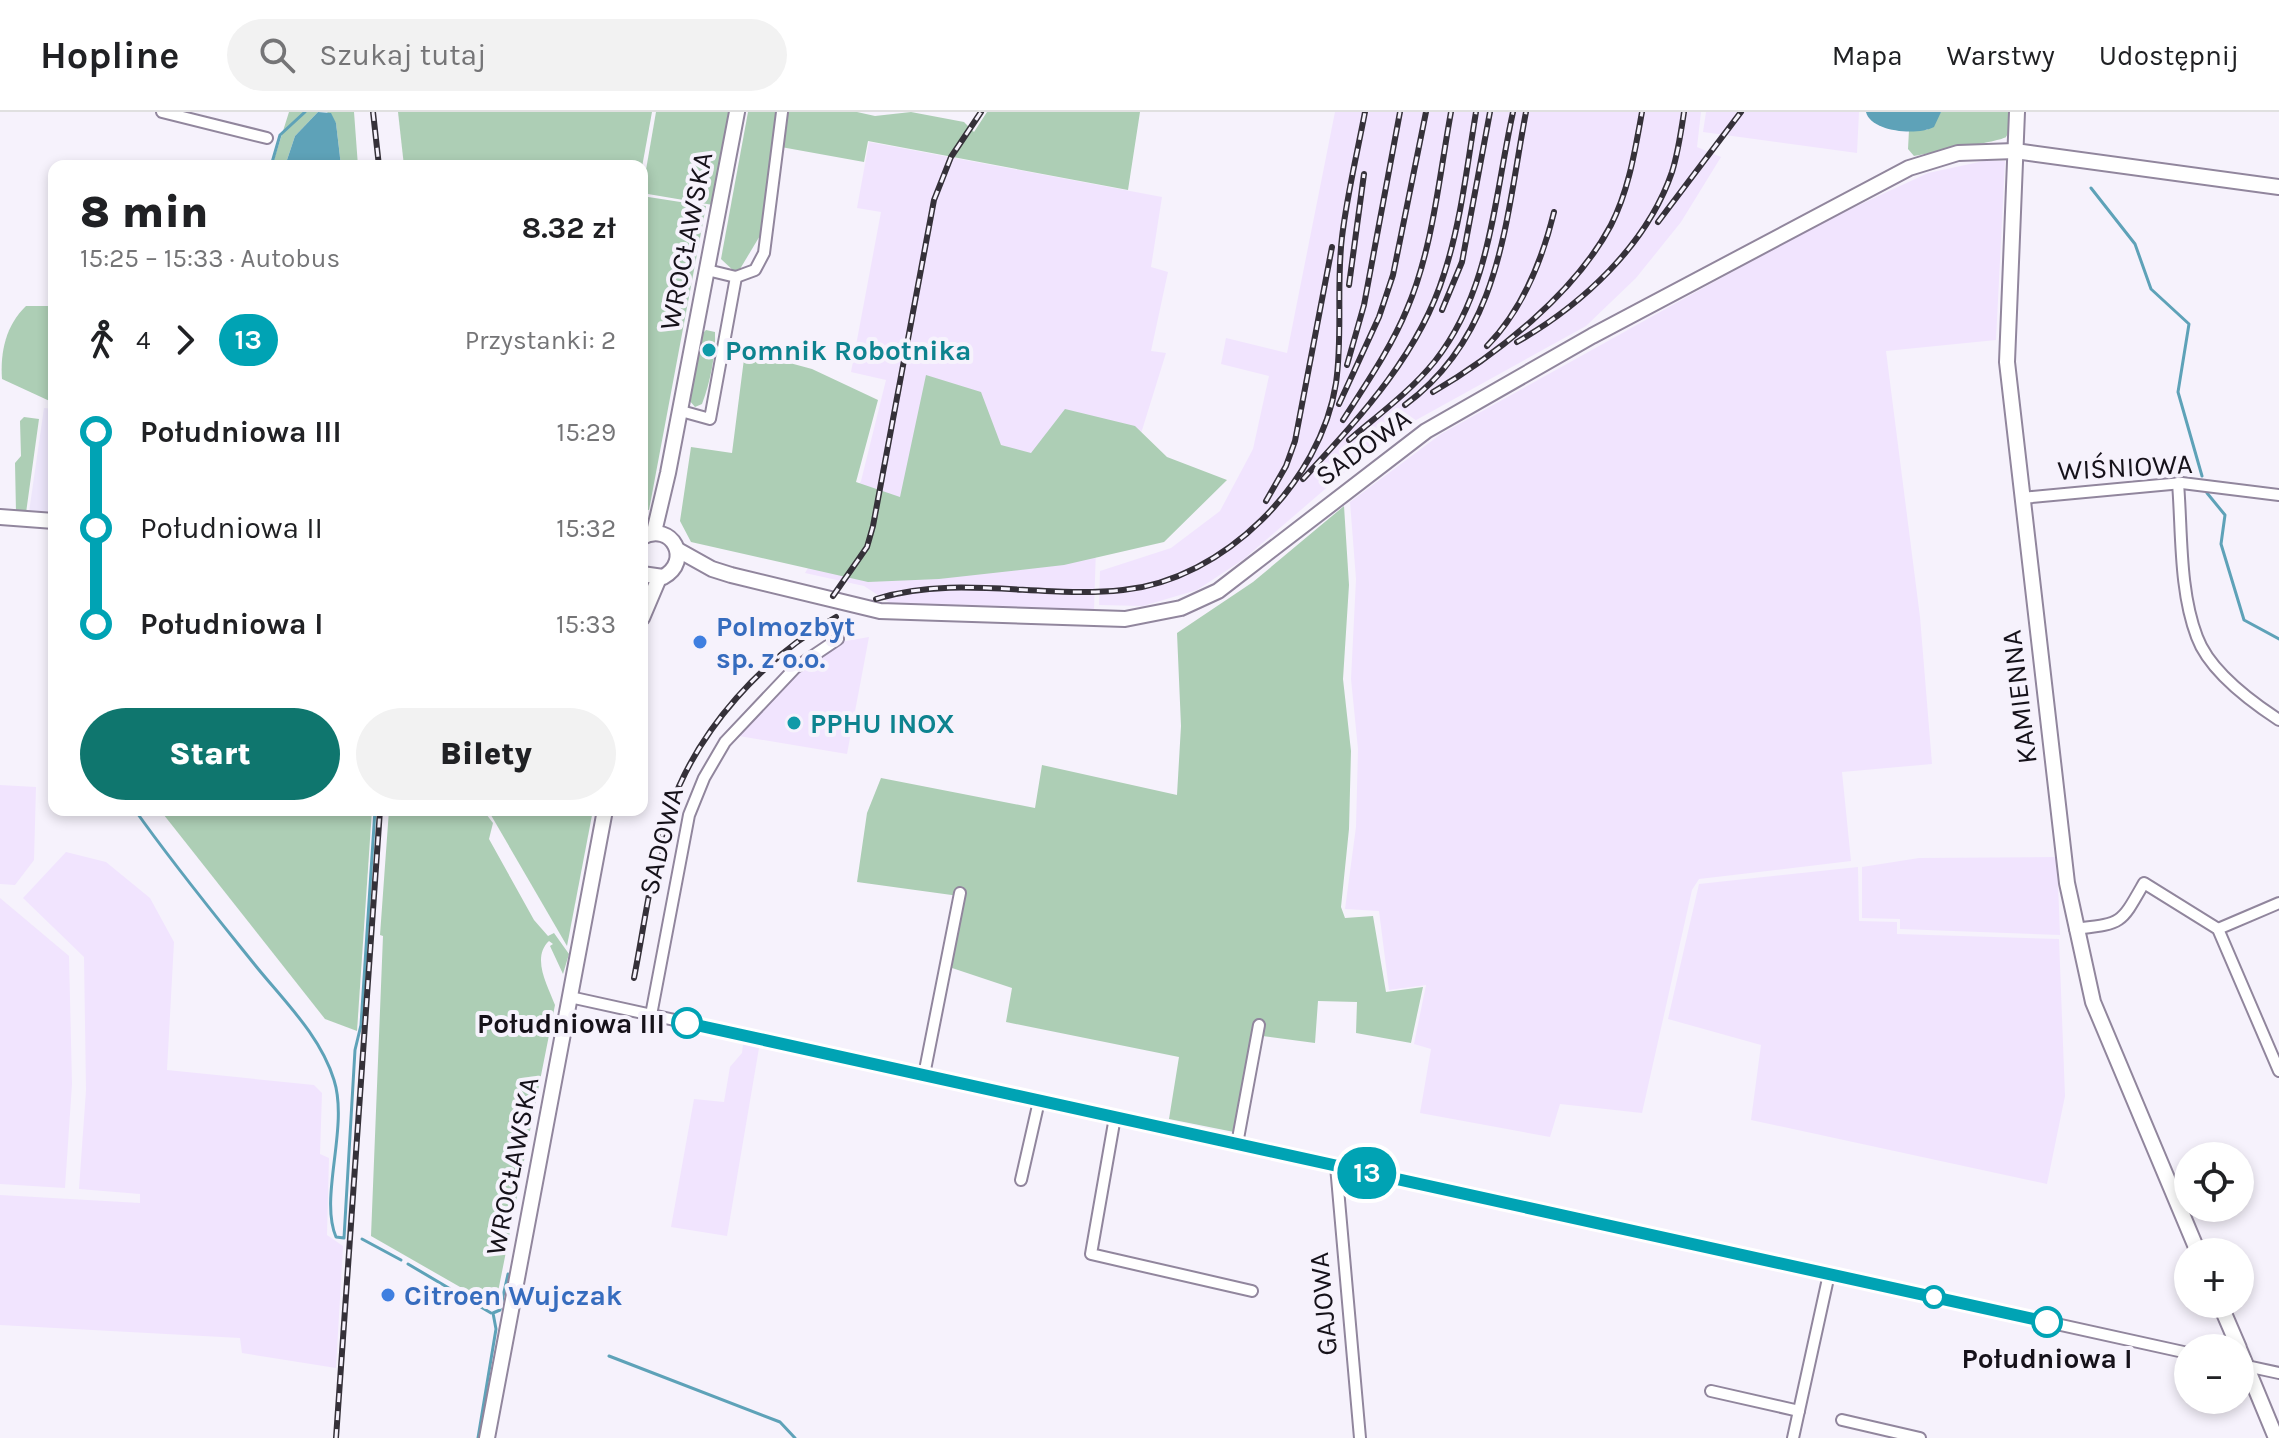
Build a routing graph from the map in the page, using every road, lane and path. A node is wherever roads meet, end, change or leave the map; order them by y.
1 (162, 112) edge
2 (737, 112) edge
3 (782, 112) edge
4 (2017, 112) edge
5 (267, 138) dead end
6 (2015, 151) junction
7 (2279, 187) edge
8 (707, 270) junction
9 (736, 277) junction
10 (681, 411) junction
11 (2178, 483) junction
12 (2279, 495) edge
13 (2022, 498) junction
14 (0, 517) edge
15 (48, 521) edge
16 (654, 535) edge
17 (678, 550) junction
18 (712, 569) junction
19 (674, 570) junction
20 (648, 575) edge
21 (659, 578) junction
22 (648, 604) edge
23 (838, 639) dead end
24 (2279, 720) edge
25 (604, 816) edge
26 (960, 893) dead end
27 (2279, 903) edge
28 (2075, 929) junction
29 (2218, 929) junction
30 (573, 998) junction
31 (646, 1013) junction
32 (1259, 1025) dead end
33 (2279, 1071) edge
34 (924, 1075) junction
35 (1039, 1101) junction
36 (1115, 1117) junction
37 (1237, 1144) junction
38 (1336, 1166) junction
39 (1021, 1180) dead end
40 (2192, 1238) edge
41 (1829, 1274) junction
42 (1252, 1291) dead end
43 (2174, 1350) edge
44 (2254, 1367) edge
45 (2279, 1373) edge
46 (2254, 1389) edge
47 (1711, 1391) dead end
48 (1799, 1411) junction
49 (1842, 1420) dead end
50 (487, 1438) edge
51 (1360, 1438) edge
52 (1793, 1438) edge
53 (1920, 1438) edge
54 (2276, 1438) edge

1 - 5 street
2 - 8 street, WROCŁAWSKA
3 - 9 street
4 - 6 street, KAMIENNA
6 - 7 street, SADOWA
6 - 13 street, KAMIENNA
6 - 18 street, SADOWA
8 - 9 street
8 - 10 street, WROCŁAWSKA
9 - 10 street
10 - 16 street, WROCŁAWSKA
11 - 12 street, WIŚNIOWA
11 - 13 street, WIŚNIOWA
11 - 24 street
13 - 28 street, KAMIENNA
14 - 15 street
16 - 17 street
17 - 18 street, SADOWA
17 - 19 street
18 - 19 street, SADOWA
19 - 21 street
20 - 21 street
21 - 22 street
23 - 31 street, SADOWA
25 - 30 street, WROCŁAWSKA
26 - 34 street
27 - 29 street
28 - 29 street
28 - 40 street, KAMIENNA
29 - 33 street
30 - 31 street
30 - 50 street, WROCŁAWSKA
31 - 34 street
32 - 37 street
34 - 35 street
35 - 36 street
35 - 39 street
36 - 37 street
36 - 42 street
37 - 38 street
38 - 41 street
38 - 51 street, GAJOWA
41 - 43 street
41 - 48 street
44 - 45 street
46 - 54 street
47 - 48 street
48 - 52 street
49 - 53 street

